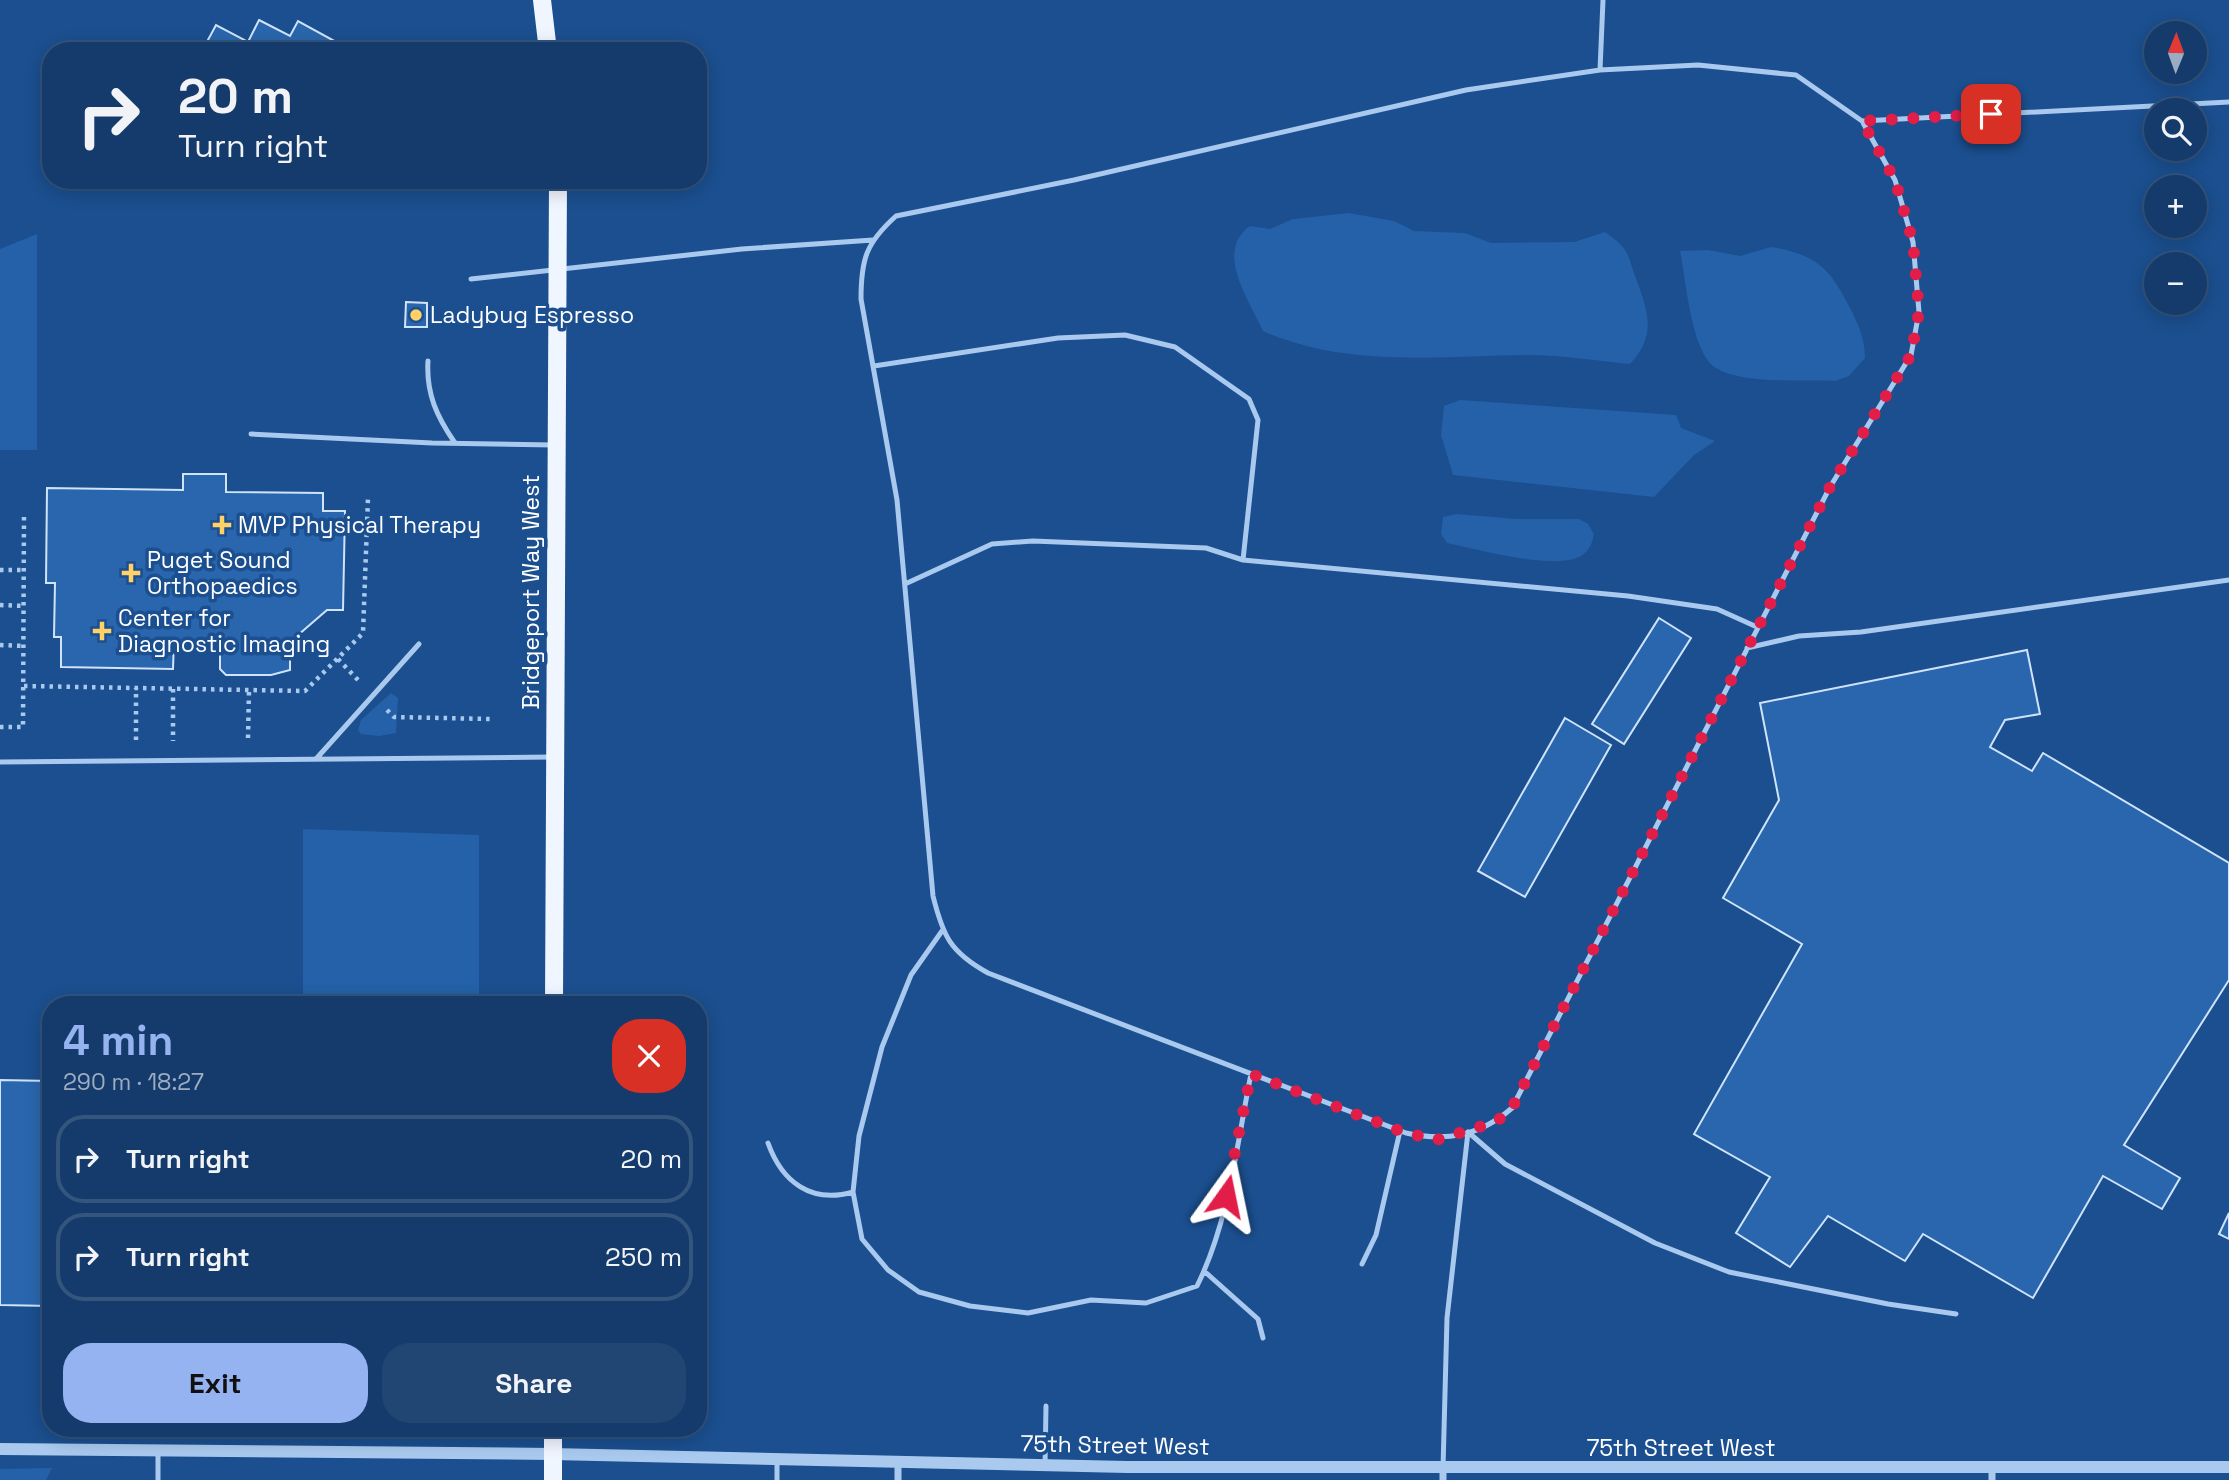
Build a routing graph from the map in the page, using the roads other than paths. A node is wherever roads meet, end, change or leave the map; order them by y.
1 (542, 0) edge
2 (1603, 0) edge
3 (547, 42) edge
4 (1600, 70) junction
5 (2229, 102) edge
6 (1862, 121) junction
7 (558, 189) edge
8 (873, 240) junction
9 (557, 270) junction
10 (471, 279) dead end
11 (428, 361) dead end
12 (874, 366) junction
13 (251, 434) dead end
14 (455, 443) junction
15 (557, 444) junction
16 (1243, 560) junction
17 (2229, 580) edge
18 (905, 584) junction
19 (1758, 627) junction
20 (419, 644) dead end
21 (1748, 648) junction
22 (555, 757) junction
23 (316, 759) junction
24 (0, 762) edge
25 (942, 932) junction
26 (554, 996) edge
27 (1251, 1074) junction
28 (1400, 1131) junction
29 (1468, 1132) junction
30 (768, 1143) dead end
31 (853, 1192) junction
32 (1362, 1264) dead end
33 (1204, 1271) junction
34 (1956, 1314) dead end
35 (1263, 1338) dead end
36 (1046, 1406) dead end
37 (553, 1437) edge
38 (0, 1449) edge
39 (158, 1451) junction
40 (552, 1454) junction
41 (777, 1461) junction
42 (898, 1464) junction
43 (1045, 1466) junction
44 (2229, 1467) edge
45 (1443, 1474) edge
46 (1992, 1475) edge
47 (158, 1480) edge
48 (553, 1480) edge
49 (777, 1480) edge
50 (898, 1480) edge

1 - 3 main road
2 - 4 lane
4 - 6 lane
4 - 8 lane
5 - 6 lane
6 - 19 lane
7 - 9 main road, Bridgeport Way West
8 - 9 lane
8 - 12 lane
9 - 10 lane
9 - 15 main road, Bridgeport Way West
11 - 14 lane
12 - 16 lane
12 - 18 lane
13 - 14 lane
14 - 15 lane
15 - 22 main road, Bridgeport Way West
16 - 18 lane
16 - 19 lane
17 - 21 lane
18 - 25 lane
19 - 21 lane
20 - 23 lane
21 - 29 lane
22 - 23 lane
22 - 26 main road, Bridgeport Way West
23 - 24 lane
25 - 27 lane
25 - 31 lane
27 - 28 lane
27 - 33 lane
28 - 29 lane
28 - 32 lane
29 - 34 lane
29 - 45 lane
30 - 31 lane
31 - 33 lane
33 - 35 lane
36 - 43 lane
37 - 40 main road
38 - 39 street, 75th Street West
39 - 40 street, 75th Street West
39 - 47 lane
40 - 41 street, 75th Street West
40 - 48 main road
41 - 42 street, 75th Street West
41 - 49 lane
42 - 43 street, 75th Street West
42 - 50 street
43 - 45 street, 75th Street West
44 - 46 street, 75th Street West
45 - 46 street, 75th Street West

